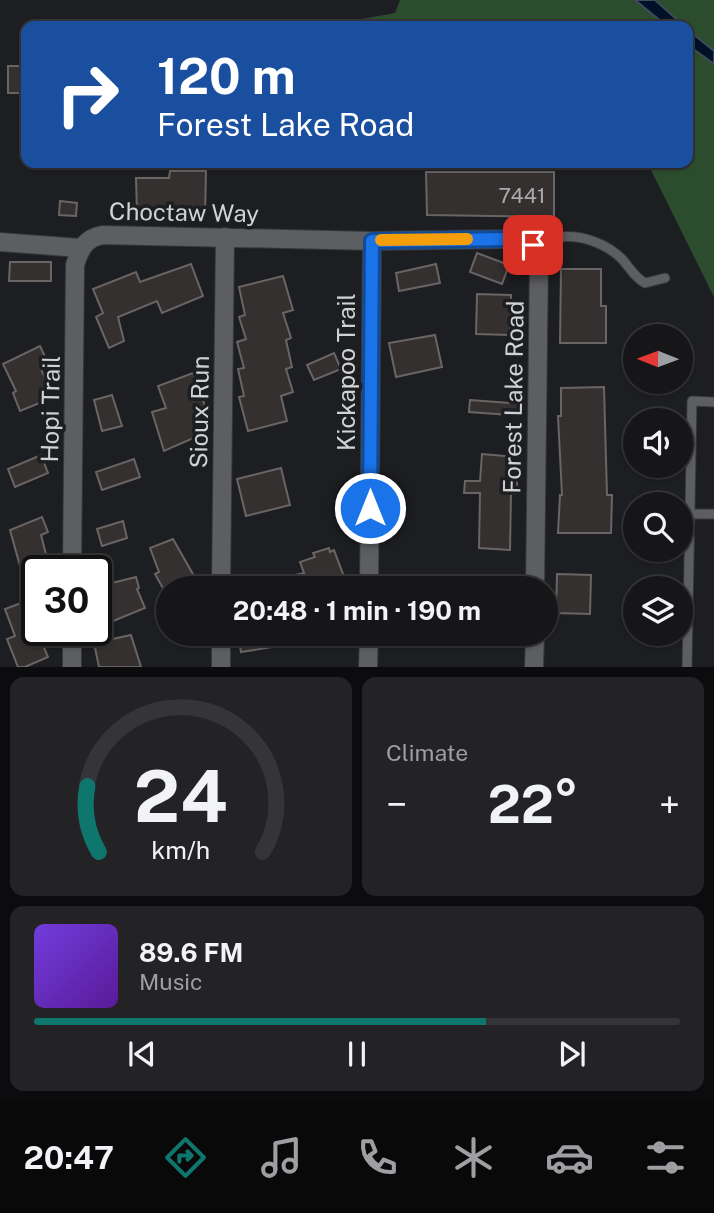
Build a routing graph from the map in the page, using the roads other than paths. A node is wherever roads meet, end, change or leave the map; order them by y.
1 (225, 237) junction
2 (372, 241) junction
3 (0, 242) edge
4 (533, 245) junction
5 (80, 248) junction
6 (665, 278) dead end
7 (714, 402) edge
8 (690, 492) edge
9 (693, 514) edge
10 (714, 514) edge
11 (72, 555) edge
12 (689, 562) edge
13 (221, 576) edge
14 (369, 576) edge
15 (535, 576) edge
16 (72, 646) edge
17 (221, 646) edge
18 (369, 646) edge
19 (535, 646) edge
20 (72, 667) edge
21 (220, 667) edge
22 (368, 667) edge
23 (534, 667) edge
24 (687, 667) edge

1 - 2 street, Choctaw Way
1 - 5 street, Choctaw Way
1 - 13 street, Sioux Run
2 - 4 street
2 - 14 street, Kickapoo Trail
3 - 5 street, Choctaw Way
4 - 6 lane
4 - 15 street, Forest Lake Road
5 - 11 street, Hopi Trail
7 - 8 lane
9 - 10 lane
12 - 24 lane
16 - 20 street
17 - 21 street
18 - 22 street
19 - 23 street

